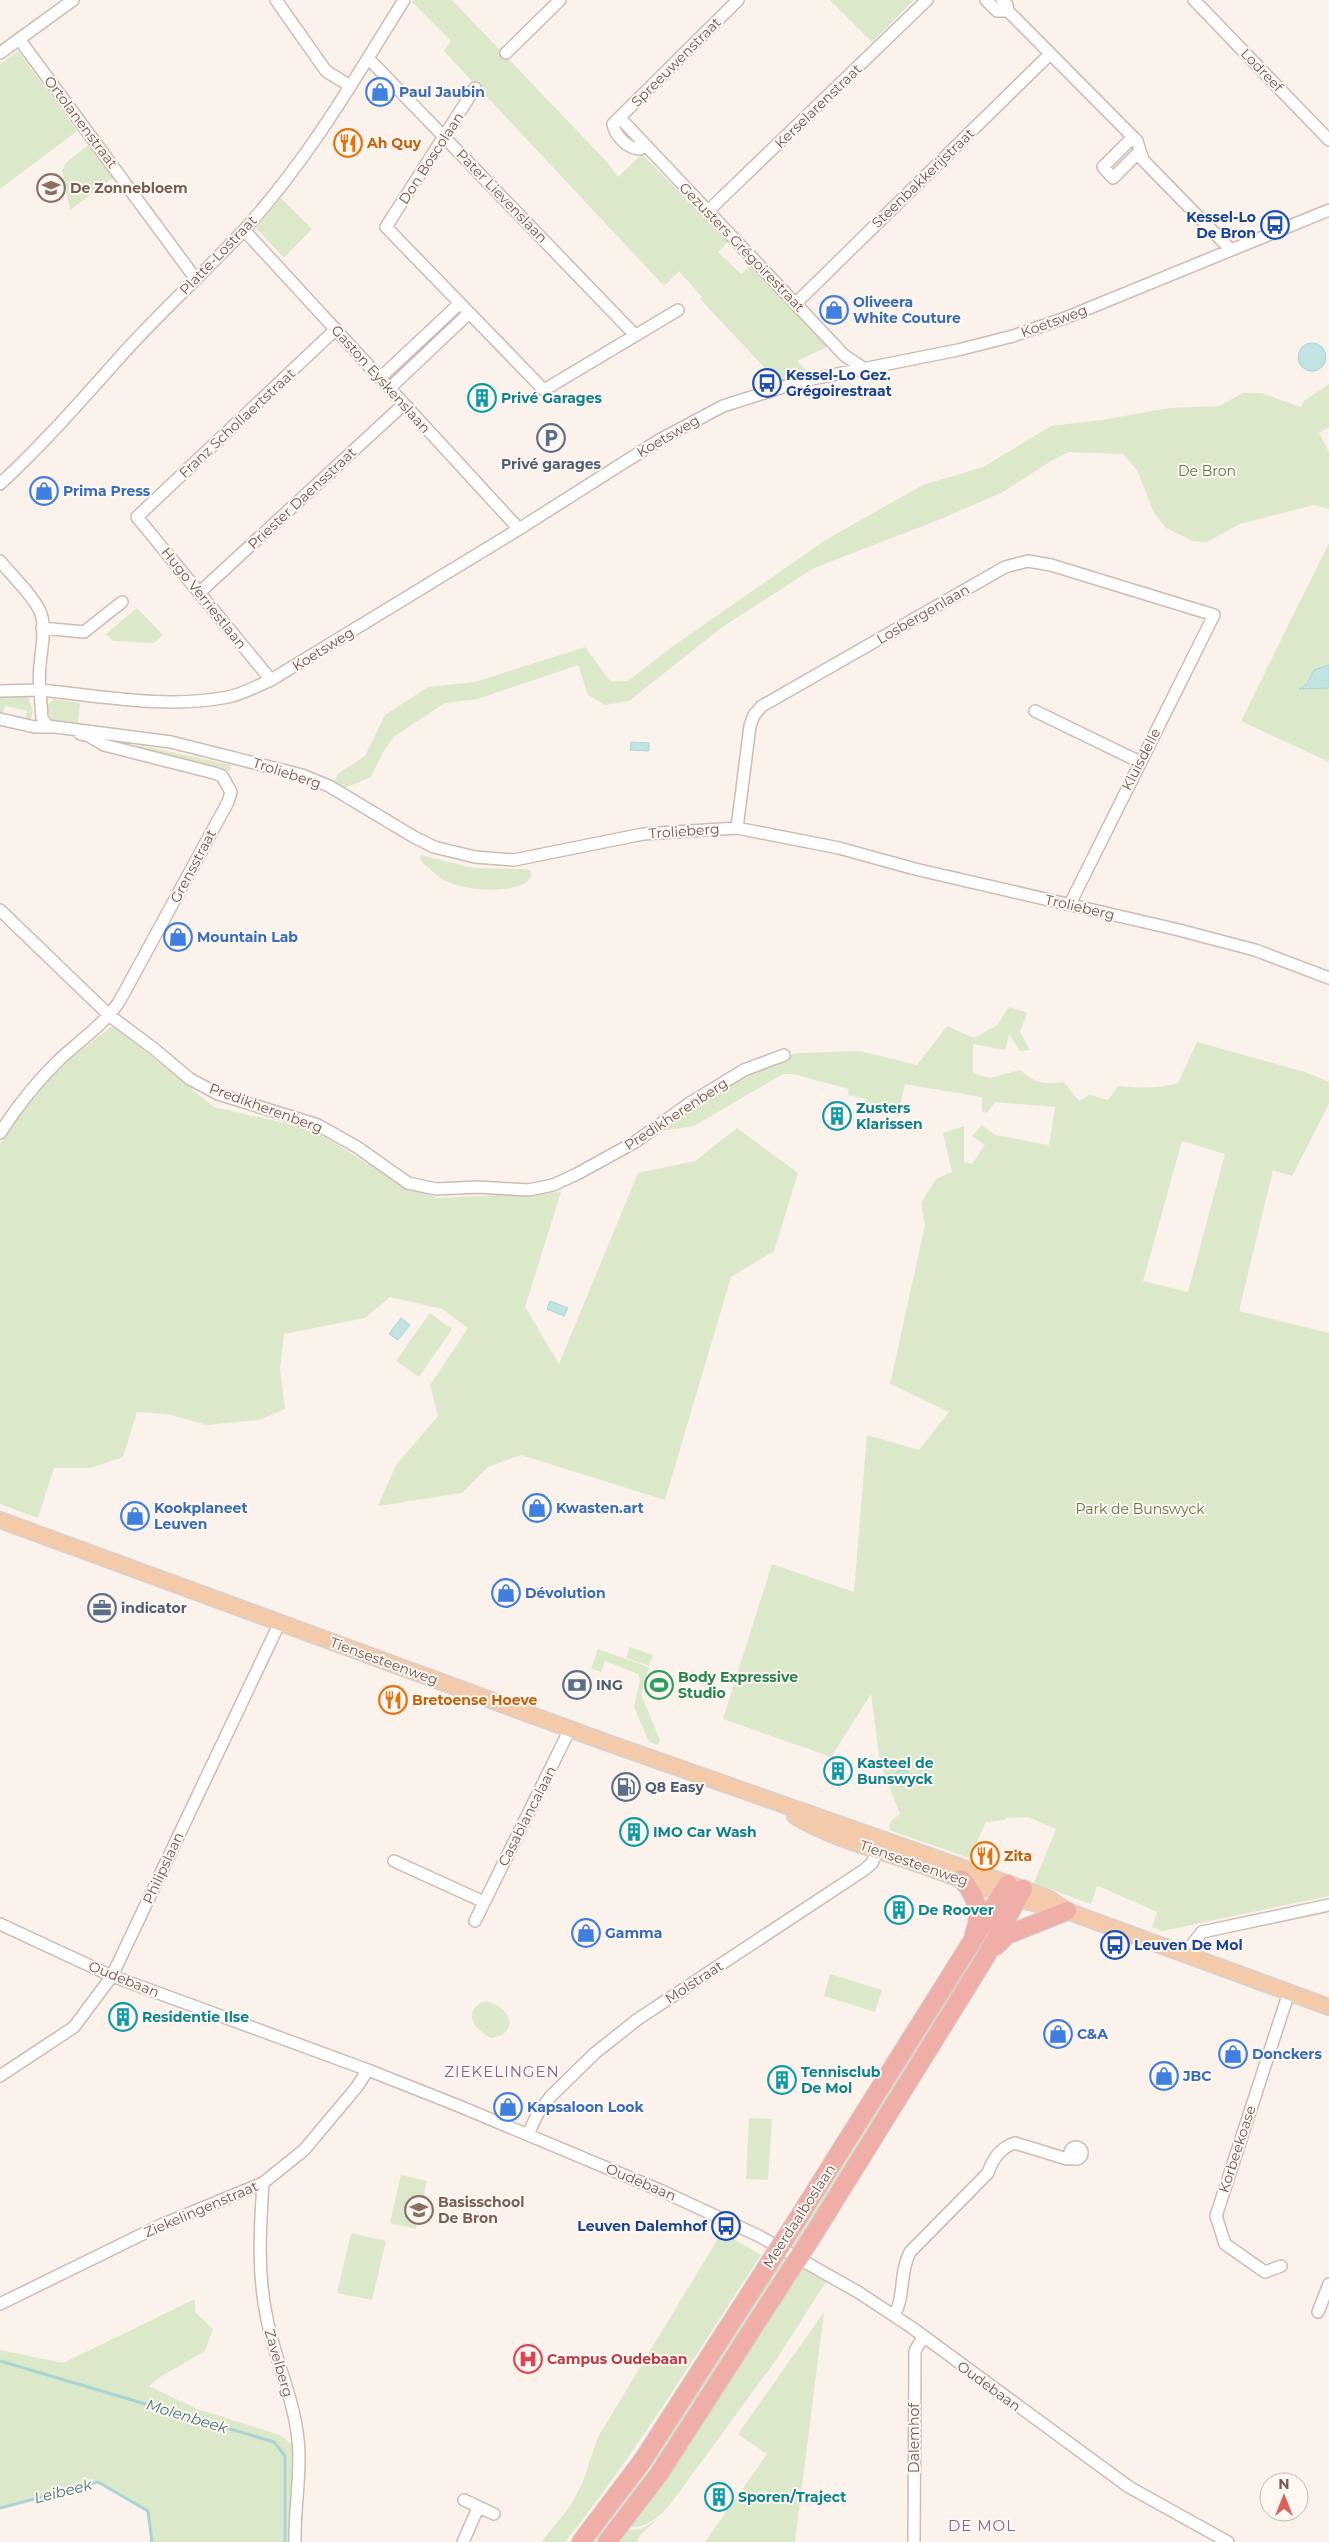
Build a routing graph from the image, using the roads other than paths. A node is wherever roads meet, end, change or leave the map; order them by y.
1 (73, 0) edge
2 (276, 0) edge
3 (404, 0) edge
4 (560, 0) edge
5 (738, 0) edge
6 (927, 0) edge
7 (986, 0) edge
8 (1002, 0) edge
9 (1194, 0) edge
10 (1008, 11) junction
11 (19, 39) junction
12 (506, 53) dead end
13 (0, 54) edge
14 (1050, 54) junction
15 (368, 58) junction
16 (350, 86) junction
17 (476, 88) dead end
18 (616, 121) joint
19 (1132, 136) junction
20 (445, 137) junction
21 (1329, 140) edge
22 (1140, 151) junction
23 (1329, 210) edge
24 (708, 212) junction
25 (244, 230) junction
26 (1231, 250) junction
27 (195, 278) junction
28 (796, 303) junction
29 (459, 304) junction
30 (678, 310) dead end
31 (468, 314) junction
32 (336, 329) junction
33 (635, 335) junction
34 (863, 368) junction
35 (380, 378) junction
36 (390, 388) junction
37 (404, 404) junction
38 (0, 484) edge
39 (137, 517) joint
40 (518, 529) junction
41 (0, 561) edge
42 (200, 592) junction
43 (122, 602) dead end
44 (1214, 615) joint
45 (42, 628) junction
46 (271, 680) junction
47 (40, 690) junction
48 (0, 691) edge
49 (1035, 711) dead end
50 (0, 719) edge
51 (48, 726) junction
52 (1140, 762) junction
53 (737, 828) junction
54 (1070, 904) junction
55 (0, 910) edge
56 (1329, 978) edge
57 (110, 1016) junction
58 (784, 1055) dead end
59 (0, 1133) edge
60 (0, 1520) edge
61 (280, 1622) junction
62 (570, 1729) junction
63 (767, 1800) junction
64 (878, 1850) junction
65 (394, 1861) dead end
66 (961, 1879) junction
67 (1013, 1891) junction
68 (484, 1902) junction
69 (1329, 1905) edge
70 (1067, 1911) junction
71 (475, 1921) dead end
72 (0, 1924) edge
73 (968, 1948) junction
74 (1184, 1955) junction
75 (985, 1958) junction
76 (112, 1976) junction
77 (1288, 1992) junction
78 (1329, 2007) edge
79 (368, 2070) junction
80 (0, 2076) edge
81 (528, 2134) junction
82 (1073, 2158) dead end
83 (263, 2183) junction
84 (1281, 2266) dead end
85 (1329, 2284) edge
86 (0, 2304) edge
87 (1318, 2312) dead end
88 (894, 2315) junction
89 (923, 2337) junction
90 (464, 2500) dead end
91 (478, 2508) junction
92 (494, 2514) dead end
93 (295, 2542) edge
94 (463, 2542) edge
95 (581, 2542) edge
96 (607, 2542) edge
97 (914, 2542) edge
98 (1228, 2542) edge

1 - 11 street
2 - 16 street
3 - 15 street, Platte-Lostraat
4 - 12 street
5 - 18 street, Spreeuwenstraat
6 - 24 street, Kerselarenstraat
7 - 10 street
8 - 10 street
9 - 21 street, Lodreef
10 - 14 street
11 - 13 street
11 - 27 street, Ortolanenstraat
14 - 19 street
14 - 28 street, Steenbakkerijstraat
15 - 16 street, Platte-Lostraat
15 - 20 street, Pater Lievenslaan
16 - 25 street, Platte-Lostraat
17 - 20 street, Don Boscolaan
18 - 24 street, Gezusters Grégoirestraat
19 - 22 street
19 - 22 street
20 - 29 street, Don Boscolaan
20 - 33 street, Pater Lievenslaan
22 - 26 street
23 - 26 street, Koetsweg
24 - 28 street, Gezusters Grégoirestraat
25 - 27 street, Platte-Lostraat
25 - 32 street, Gaston Eyskenslaan
26 - 34 street, Koetsweg
27 - 38 street, Platte-Lostraat
28 - 34 street, Gezusters Grégoirestraat
29 - 31 street
29 - 35 street
30 - 33 street
31 - 33 street
31 - 36 street
32 - 35 street, Gaston Eyskenslaan
32 - 39 street, Franz Schollaertstraat
34 - 40 street, Koetsweg
35 - 36 street, Gaston Eyskenslaan
36 - 37 street, Gaston Eyskenslaan
37 - 40 street, Gaston Eyskenslaan
37 - 42 street, Priester Daensstraat
39 - 42 street, Hugo Verriestlaan
40 - 46 street, Koetsweg
41 - 45 street
42 - 46 street, Hugo Verriestlaan
43 - 45 street
44 - 52 street, Kluisdelle
44 - 53 street, Losbergenlaan
45 - 47 street
46 - 47 street, Koetsweg
47 - 48 street, Koetsweg
47 - 51 street
49 - 52 street
50 - 51 street, Grensstraat
51 - 53 street, Trolieberg
51 - 57 street, Grensstraat
52 - 54 street, Kluisdelle
53 - 54 street, Trolieberg
54 - 56 street, Trolieberg
55 - 57 street, Predikherenberg
57 - 58 street, Predikherenberg
57 - 59 street, Grensstraat
60 - 61 main road, Tiensesteenweg
61 - 62 main road, Tiensesteenweg
61 - 76 street, Philipslaan
62 - 63 main road, Tiensesteenweg
62 - 68 street, Casablancalaan
63 - 64 main road, Tiensesteenweg
63 - 67 main road, Tiensesteenweg
64 - 66 main road, Tiensesteenweg
64 - 81 street, Molstraat
65 - 68 street
66 - 67 main road, Tiensesteenweg
66 - 73 highway
67 - 70 main road, Tiensesteenweg
67 - 73 highway, Meerdaalboslaan
67 - 75 highway, Meerdaalboslaan
68 - 71 street, Casablancalaan
69 - 74 street
70 - 74 main road, Tiensesteenweg
70 - 75 highway
72 - 76 street, Oudebaan
73 - 95 highway, Meerdaalboslaan, bridge
74 - 77 main road, Tiensesteenweg
75 - 96 highway, Meerdaalboslaan, bridge
76 - 79 street, Oudebaan
76 - 80 street, Philipslaan
77 - 78 main road, Tiensesteenweg
77 - 84 street, Korbeekoase
79 - 81 street, Oudebaan
79 - 83 street, Ziekelingenstraat
81 - 88 street, Oudebaan
82 - 88 street
83 - 86 street, Ziekelingenstraat
83 - 93 street, Zavelberg
85 - 87 street
88 - 89 street, Oudebaan
89 - 97 street, Dalemhof
89 - 98 street, Oudebaan
90 - 91 street
91 - 92 street
91 - 94 street

